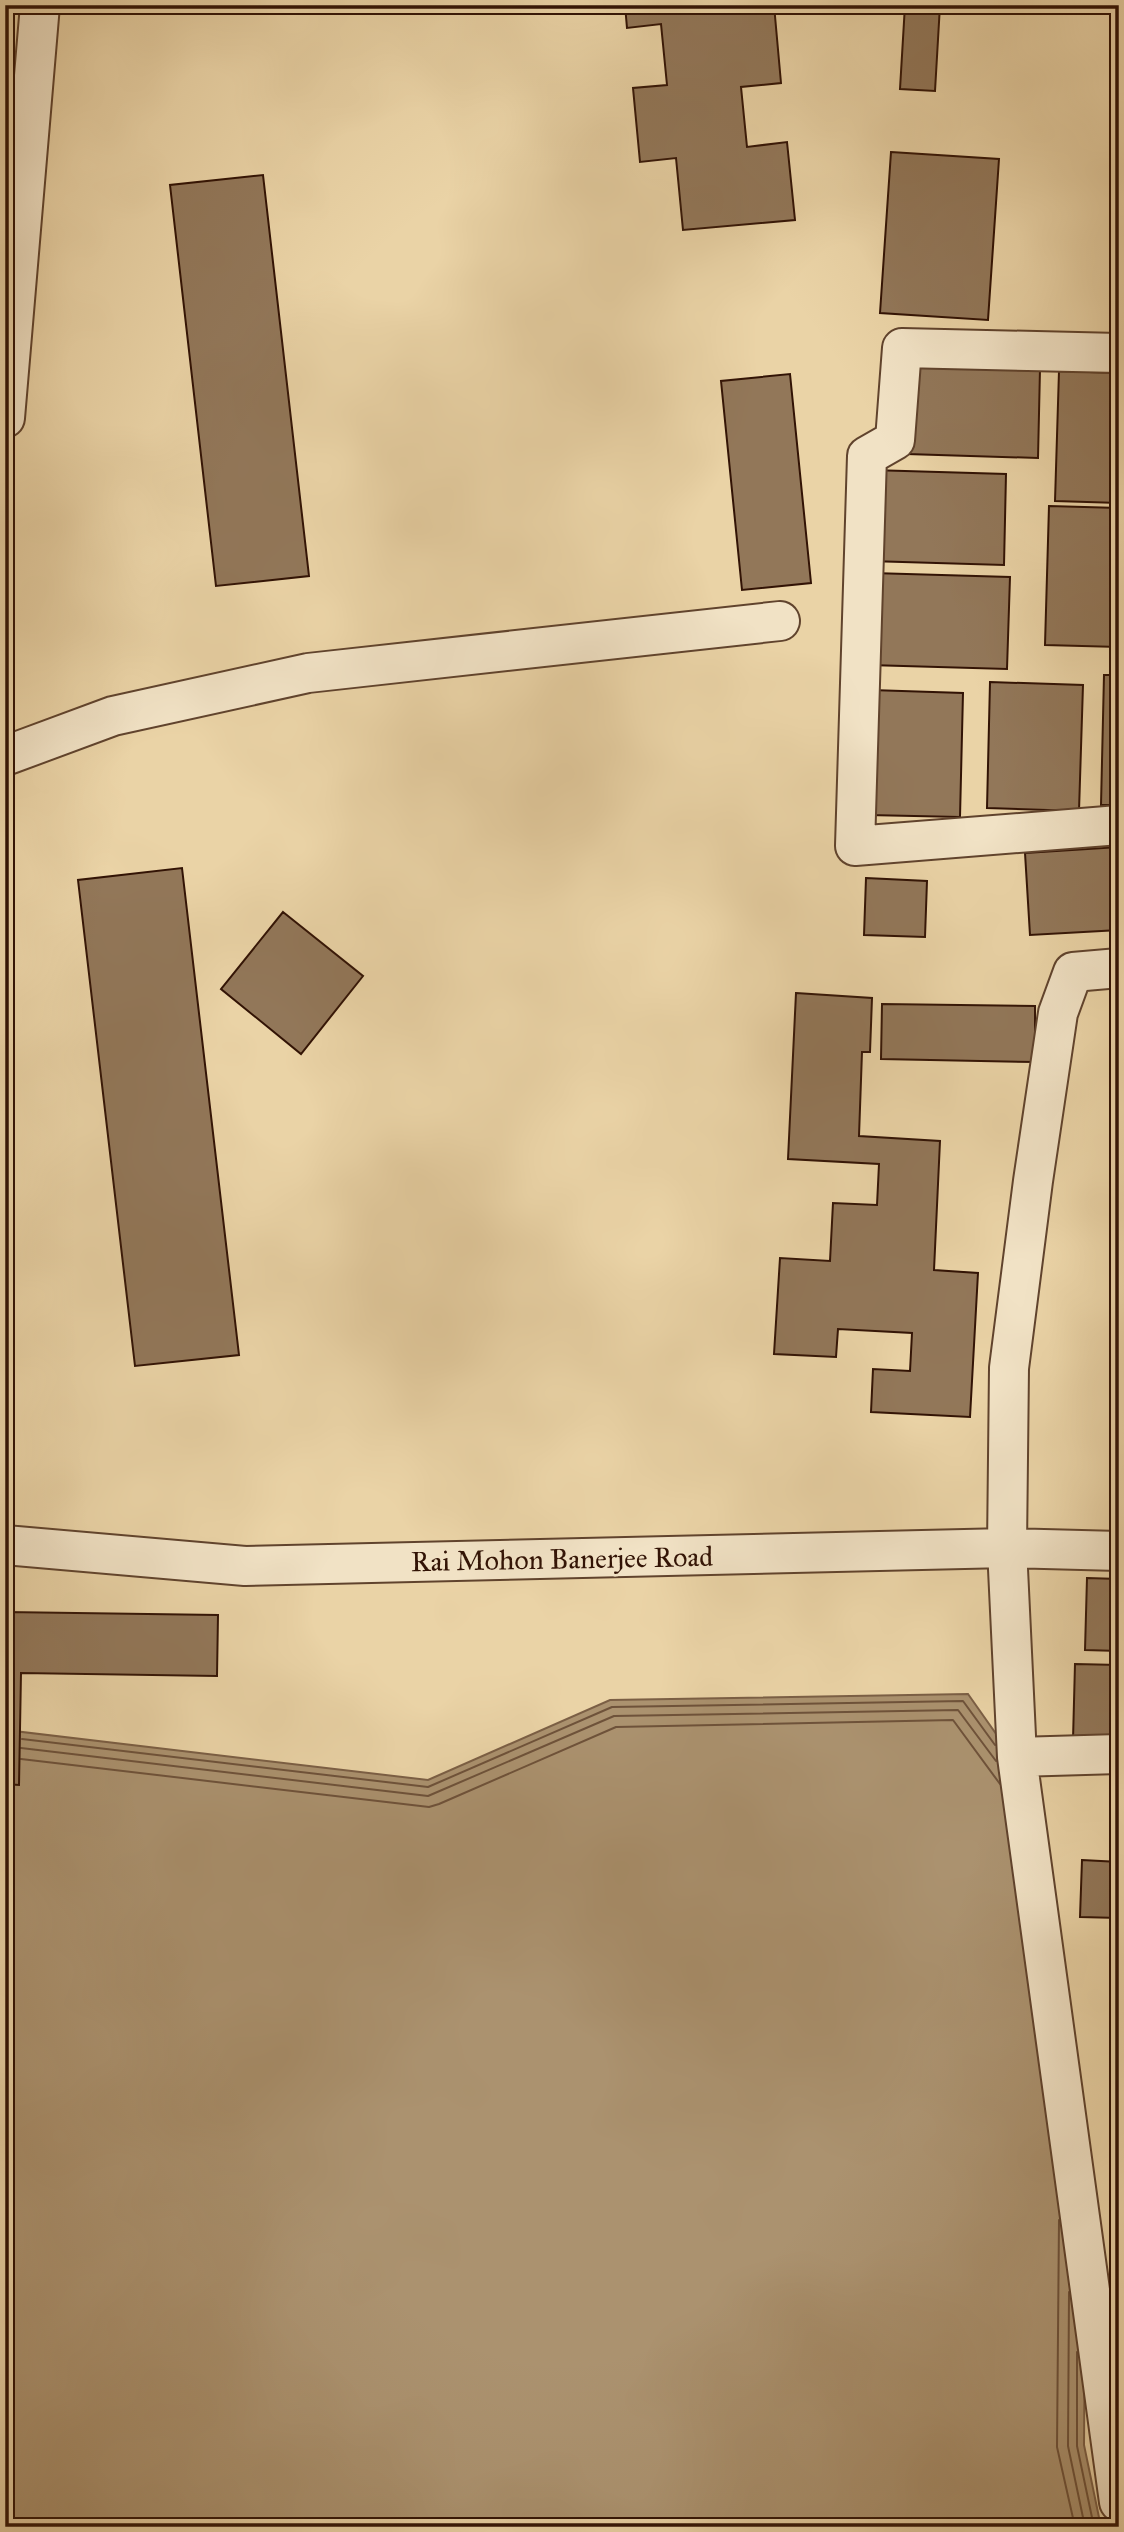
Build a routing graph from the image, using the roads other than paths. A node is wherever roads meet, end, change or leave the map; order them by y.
1 (40, 5) edge
2 (16, 171) edge
3 (1119, 353) edge
4 (5, 418) edge
5 (780, 621) dead end
6 (5, 757) edge
7 (1119, 825) edge
8 (1119, 968) edge
9 (5, 1545) edge
10 (1007, 1548) junction
11 (1119, 1550) edge
12 (1119, 1754) edge
13 (1017, 1757) junction
14 (1109, 2365) edge
15 (1119, 2502) edge

1 - 2 street
2 - 4 street
3 - 7 street
5 - 6 street
8 - 10 street
9 - 10 street, Rai Mohon Banerjee Road
10 - 11 street, Rai Mohon Banerjee Road
10 - 13 street
12 - 13 street
13 - 14 street
14 - 15 street

